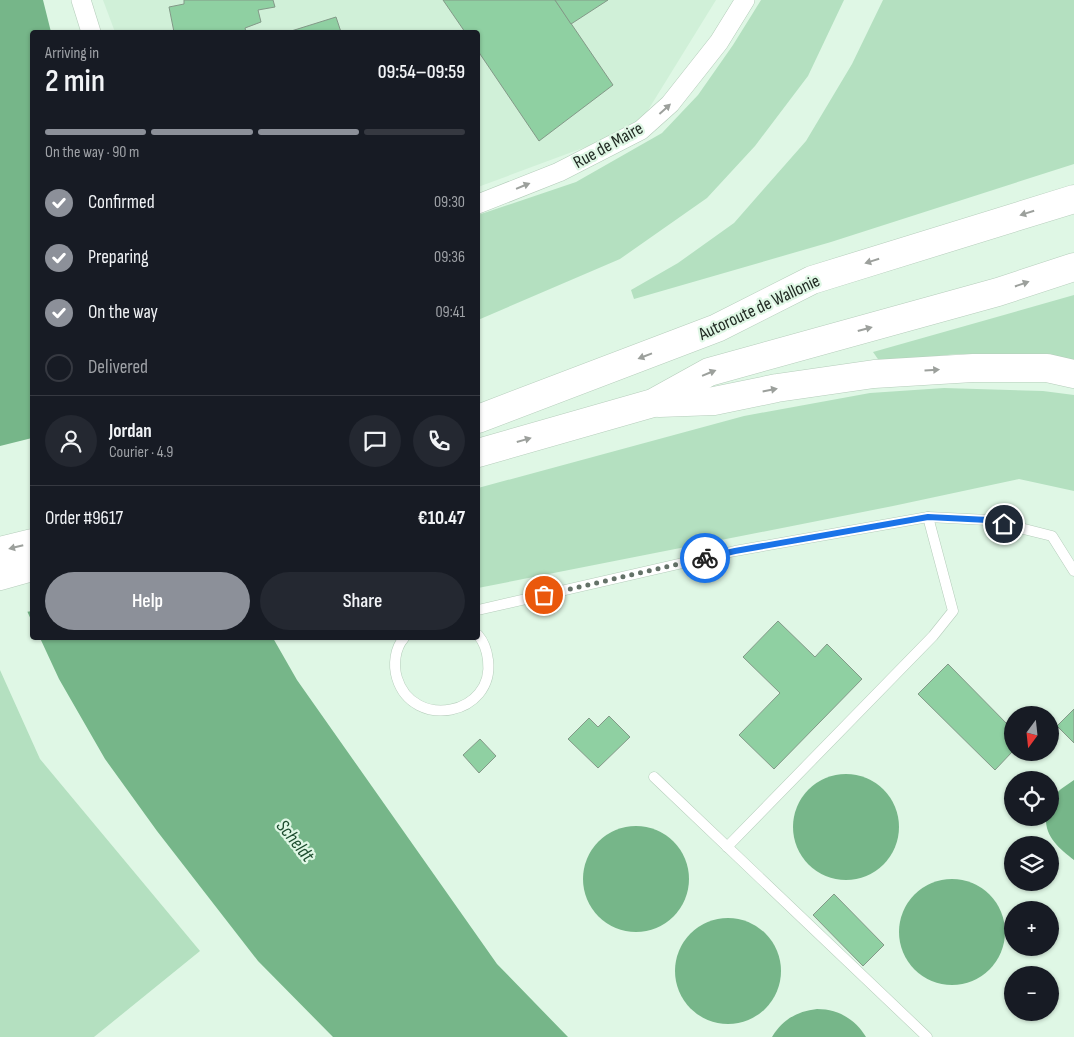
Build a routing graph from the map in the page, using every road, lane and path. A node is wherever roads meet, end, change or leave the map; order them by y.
1 (81, 0) edge
2 (744, 0) edge
3 (90, 30) edge
4 (1074, 199) edge
5 (480, 203) edge
6 (1074, 267) edge
7 (1074, 374) edge
8 (653, 403) junction
9 (480, 418) edge
10 (480, 452) edge
11 (928, 517) junction
12 (30, 544) edge
13 (0, 551) edge
14 (30, 568) edge
15 (1074, 571) edge
16 (0, 576) edge
17 (480, 610) edge
18 (480, 639) edge
19 (403, 640) edge
20 (654, 777) dead end
21 (727, 846) junction
22 (927, 1037) edge

1 - 3 street
5 -> 2 street, Rue de Maire
4 -> 9 highway, Autoroute de Wallonie
8 -> 6 highway
8 -> 7 highway
10 -> 8 highway
11 - 15 lane
11 - 17 lane
11 - 21 lane
12 -> 13 highway
14 - 16 highway
18 - 19 lane
20 - 21 lane
21 - 22 lane

